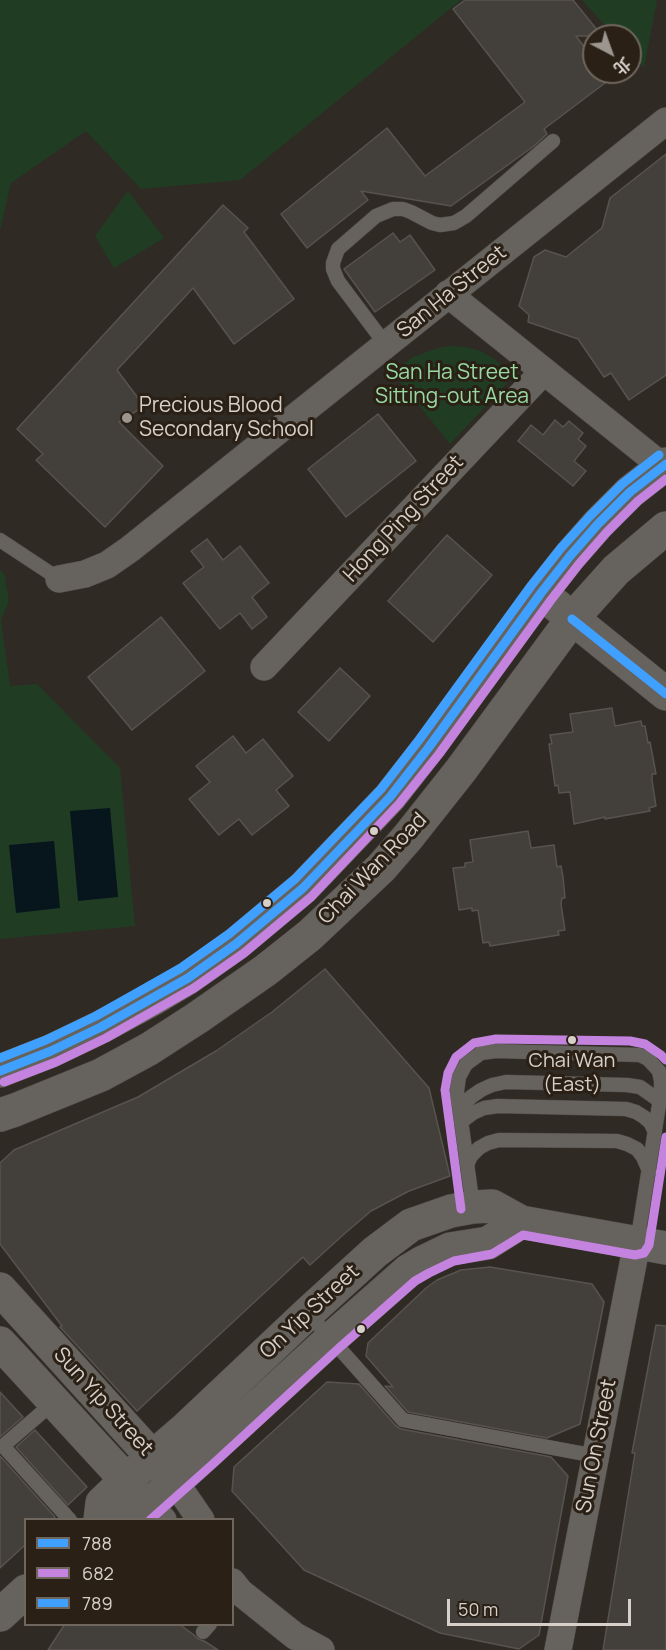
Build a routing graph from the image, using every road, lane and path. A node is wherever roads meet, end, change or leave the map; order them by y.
1 (666, 121) edge
2 (553, 141) dead end
3 (448, 294) junction
4 (386, 345) junction
5 (544, 370) junction
6 (664, 465) edge
7 (666, 528) edge
8 (0, 540) edge
9 (59, 579) joint
10 (541, 593) junction
11 (572, 619) junction
12 (264, 667) dead end
13 (666, 694) edge
14 (0, 1071) edge
15 (660, 1101) junction
16 (460, 1115) junction
17 (5, 1116) edge
18 (655, 1132) junction
19 (467, 1165) junction
20 (649, 1171) junction
21 (473, 1207) junction
22 (521, 1222) junction
23 (651, 1245) edge
24 (0, 1289) edge
25 (308, 1313) junction
26 (331, 1339) junction
27 (0, 1343) edge
28 (54, 1402) junction
29 (152, 1456) junction
30 (596, 1456) junction
31 (126, 1480) junction
32 (175, 1482) junction
33 (148, 1515) edge
34 (68, 1518) edge
35 (100, 1518) edge
36 (200, 1518) edge
37 (235, 1591) edge
38 (24, 1593) edge
39 (0, 1615) edge
40 (321, 1650) edge
41 (558, 1650) edge

1 - 3 street, San Ha Street
2 - 4 lane
3 - 4 street, San Ha Street
3 - 5 street
4 - 9 street, San Ha Street
5 - 6 street
5 - 12 street, Hong Ping Street
6 - 10 main road, Chai Wan Road
7 - 11 main road, Chai Wan Road
8 - 9 lane
10 - 11 main road
10 - 14 main road, Chai Wan Road
11 - 13 main road
11 - 17 main road, Chai Wan Road
15 - 16 lane
15 - 16 lane
15 - 18 lane
16 - 18 lane
16 - 19 lane
18 - 20 lane
19 - 20 lane
19 - 21 lane
20 - 23 lane
21 - 22 main road, On Yip Street
21 - 25 main road, On Yip Street
22 - 23 main road, On Yip Street
22 - 26 main road, On Yip Street
23 - 30 street, Sun On Street
24 - 29 main road, Sun Yip Street
25 - 26 lane
25 - 29 main road, On Yip Street
26 - 30 lane
26 - 32 main road, On Yip Street
27 - 28 main road, Sun Yip Street
28 - 31 main road, Sun Yip Street
28 - 34 lane
29 - 31 main road, On Yip Street
29 - 32 main road, Sun Yip Street
30 - 41 street, Sun On Street
31 - 33 street, Sun Yip Street
31 - 35 main road, On Yip Street
32 - 33 main road, On Yip Street
32 - 36 street, Sun Yip Street
37 - 40 street
38 - 39 main road

